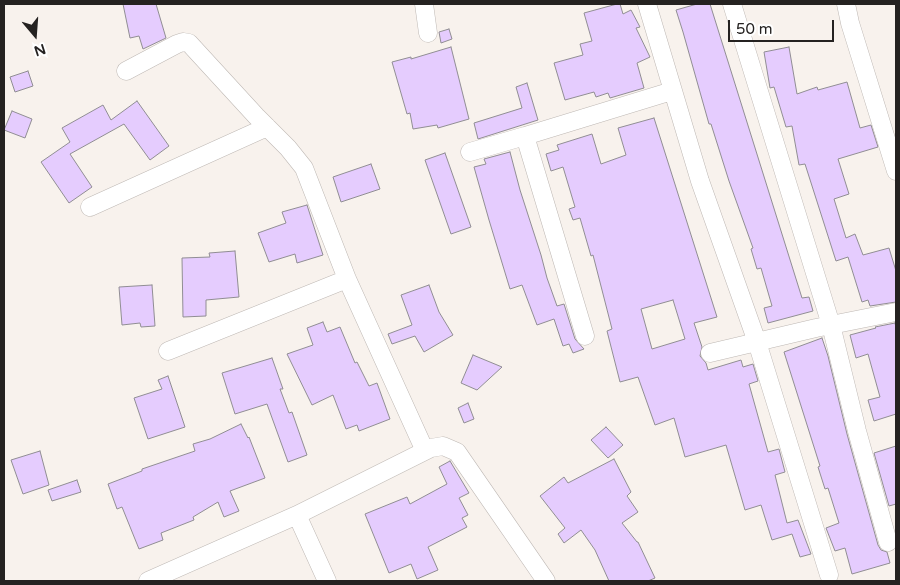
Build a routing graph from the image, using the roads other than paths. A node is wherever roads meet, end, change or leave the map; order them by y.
1 (424, 4) edge
2 (647, 4) edge
3 (732, 4) edge
4 (846, 4) edge
5 (428, 33) dead end
6 (126, 71) dead end
7 (672, 91) junction
8 (267, 127) junction
9 (526, 136) junction
10 (470, 152) dead end
11 (896, 171) edge
12 (90, 207) dead end
13 (347, 279) junction
14 (896, 312) edge
15 (831, 325) junction
16 (585, 336) dead end
17 (757, 342) junction
18 (168, 351) dead end
19 (710, 353) dead end
20 (425, 451) junction
21 (297, 515) junction
22 (888, 542) dead end
23 (829, 575) dead end
24 (148, 581) edge
25 (327, 581) edge
26 (546, 581) edge

1 - 5 street
2 - 7 street
3 - 15 street
4 - 11 street
6 - 8 street
7 - 9 street
7 - 17 street
8 - 12 street
8 - 13 street
9 - 10 street
9 - 16 street
13 - 18 street
13 - 20 street
14 - 15 street
15 - 17 street
15 - 22 street
17 - 19 street
17 - 23 street
20 - 21 street
20 - 26 street
21 - 24 street
21 - 25 street

